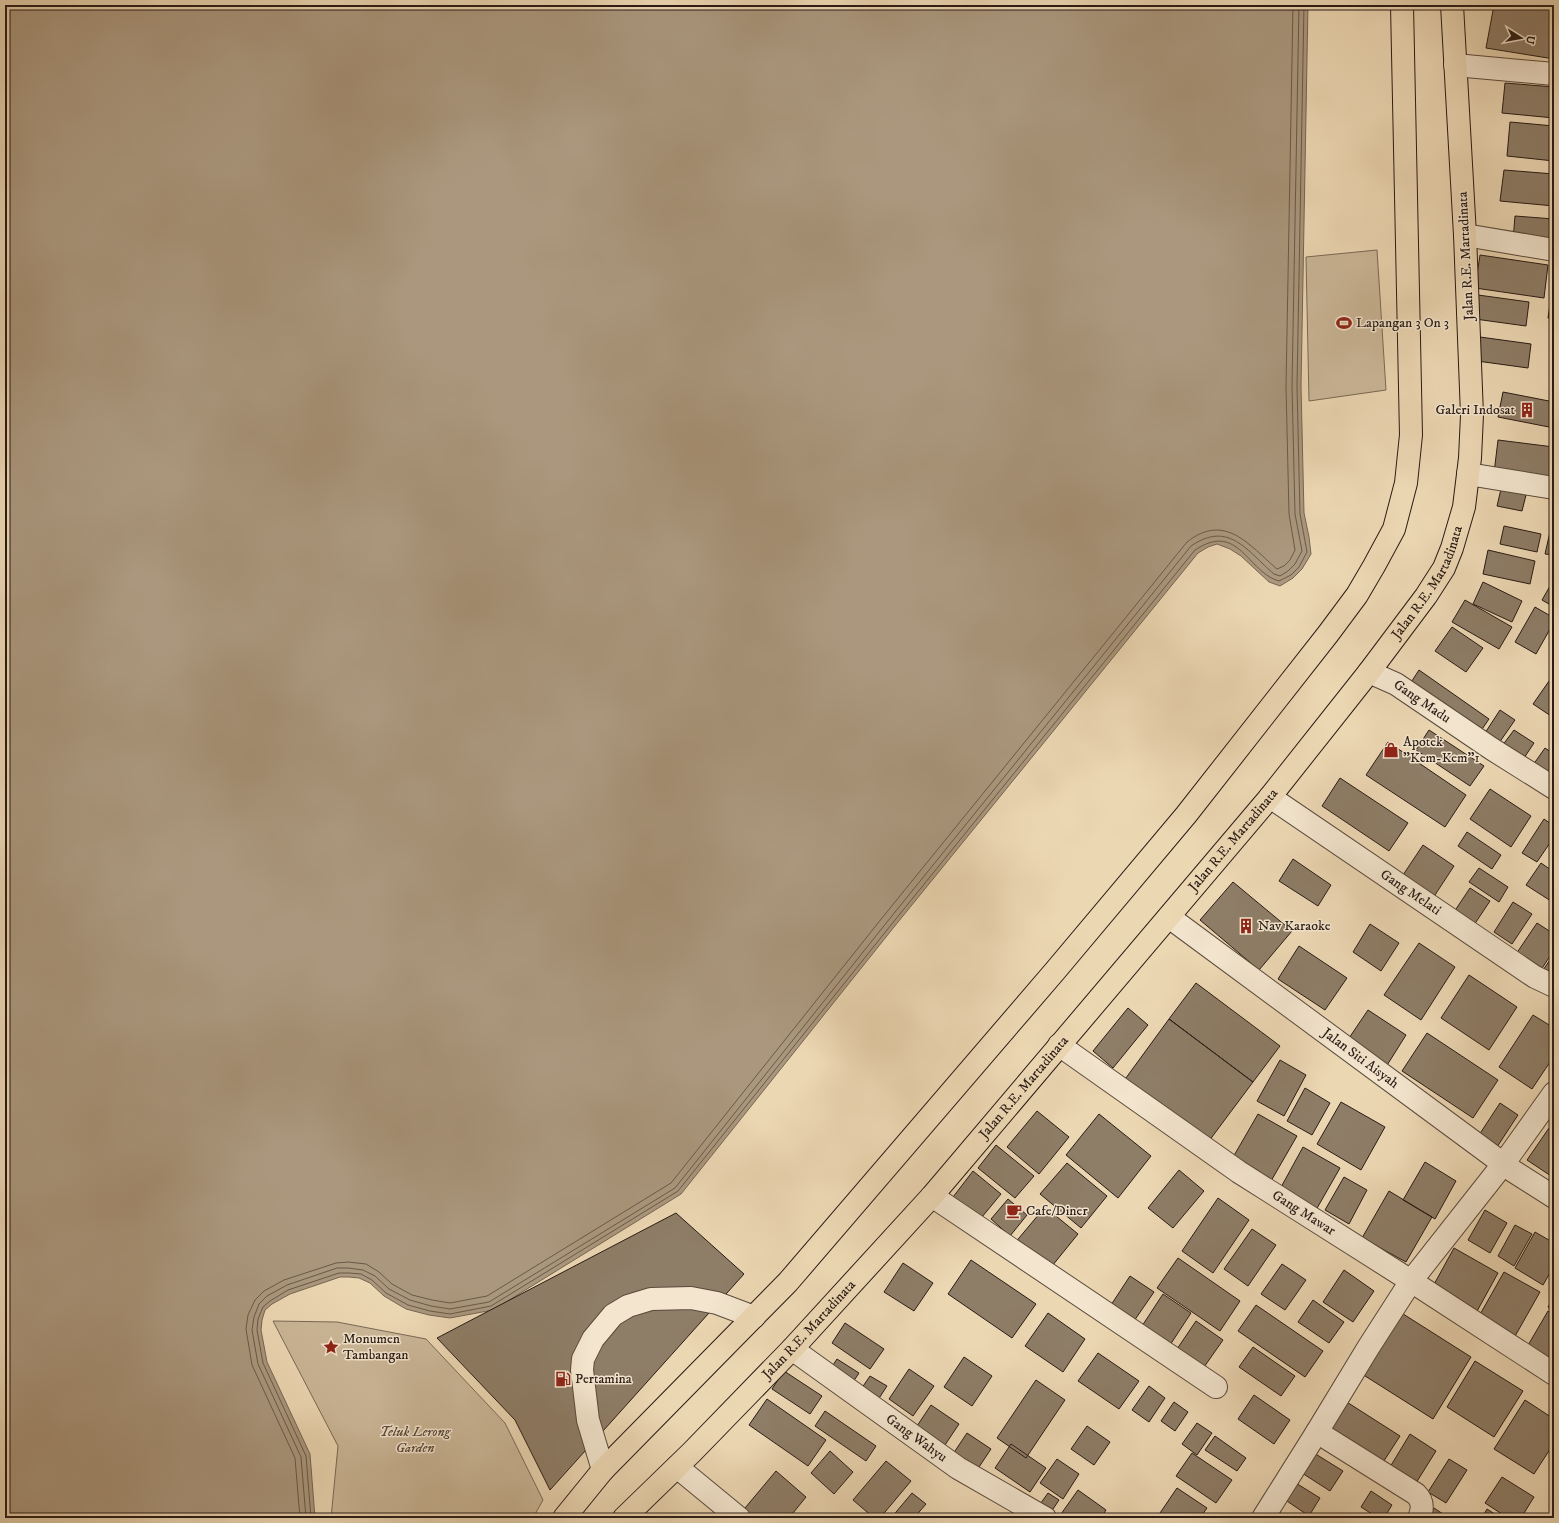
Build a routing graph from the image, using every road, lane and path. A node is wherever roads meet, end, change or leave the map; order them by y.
1 (1402, 5) edge
2 (1452, 5) edge
3 (1455, 65) junction
4 (1554, 74) edge
5 (1465, 235) junction
6 (1554, 250) edge
7 (1468, 474) junction
8 (1554, 488) edge
9 (1370, 670) junction
10 (1554, 788) edge
11 (1270, 797) junction
12 (1169, 917) junction
13 (1554, 986) edge
14 (1059, 1045) junction
15 (1554, 1093) edge
16 (1504, 1163) junction
17 (932, 1196) junction
18 (1554, 1197) edge
19 (1411, 1281) junction
20 (754, 1317) junction
21 (792, 1350) junction
22 (1554, 1374) edge
23 (1216, 1387) dead end
24 (1317, 1432) junction
25 (677, 1467) junction
26 (603, 1470) junction
27 (564, 1518) edge
28 (624, 1518) edge
29 (739, 1518) edge
30 (1045, 1518) edge
31 (1263, 1518) edge
32 (1419, 1518) edge

1 - 20 highway
2 - 3 highway, Jalan R.E. Martadinata
3 - 4 street
3 - 5 highway, Jalan R.E. Martadinata
5 - 6 street
5 - 7 highway, Jalan R.E. Martadinata
7 - 8 street
7 - 9 highway, Jalan R.E. Martadinata
9 - 10 street, Gang Madu
9 - 11 highway, Jalan R.E. Martadinata
11 - 12 highway, Jalan R.E. Martadinata
11 - 13 street, Gang Melati
12 - 14 highway, Jalan R.E. Martadinata
12 - 16 street, Jalan Siti Aisyah
14 - 17 highway, Jalan R.E. Martadinata
14 - 19 street, Gang Mawar
15 - 16 street
16 - 18 street, Jalan Siti Aisyah
16 - 19 street
17 - 21 highway, Jalan R.E. Martadinata
17 - 23 street
19 - 22 street, Gang Mawar
19 - 24 street
20 - 26 highway
20 - 26 street
21 - 25 highway, Jalan R.E. Martadinata
21 - 30 street, Gang Wahyu
24 - 31 street
24 - 32 street
25 - 28 highway, Jalan R.E. Martadinata
25 - 29 street
26 - 27 highway

